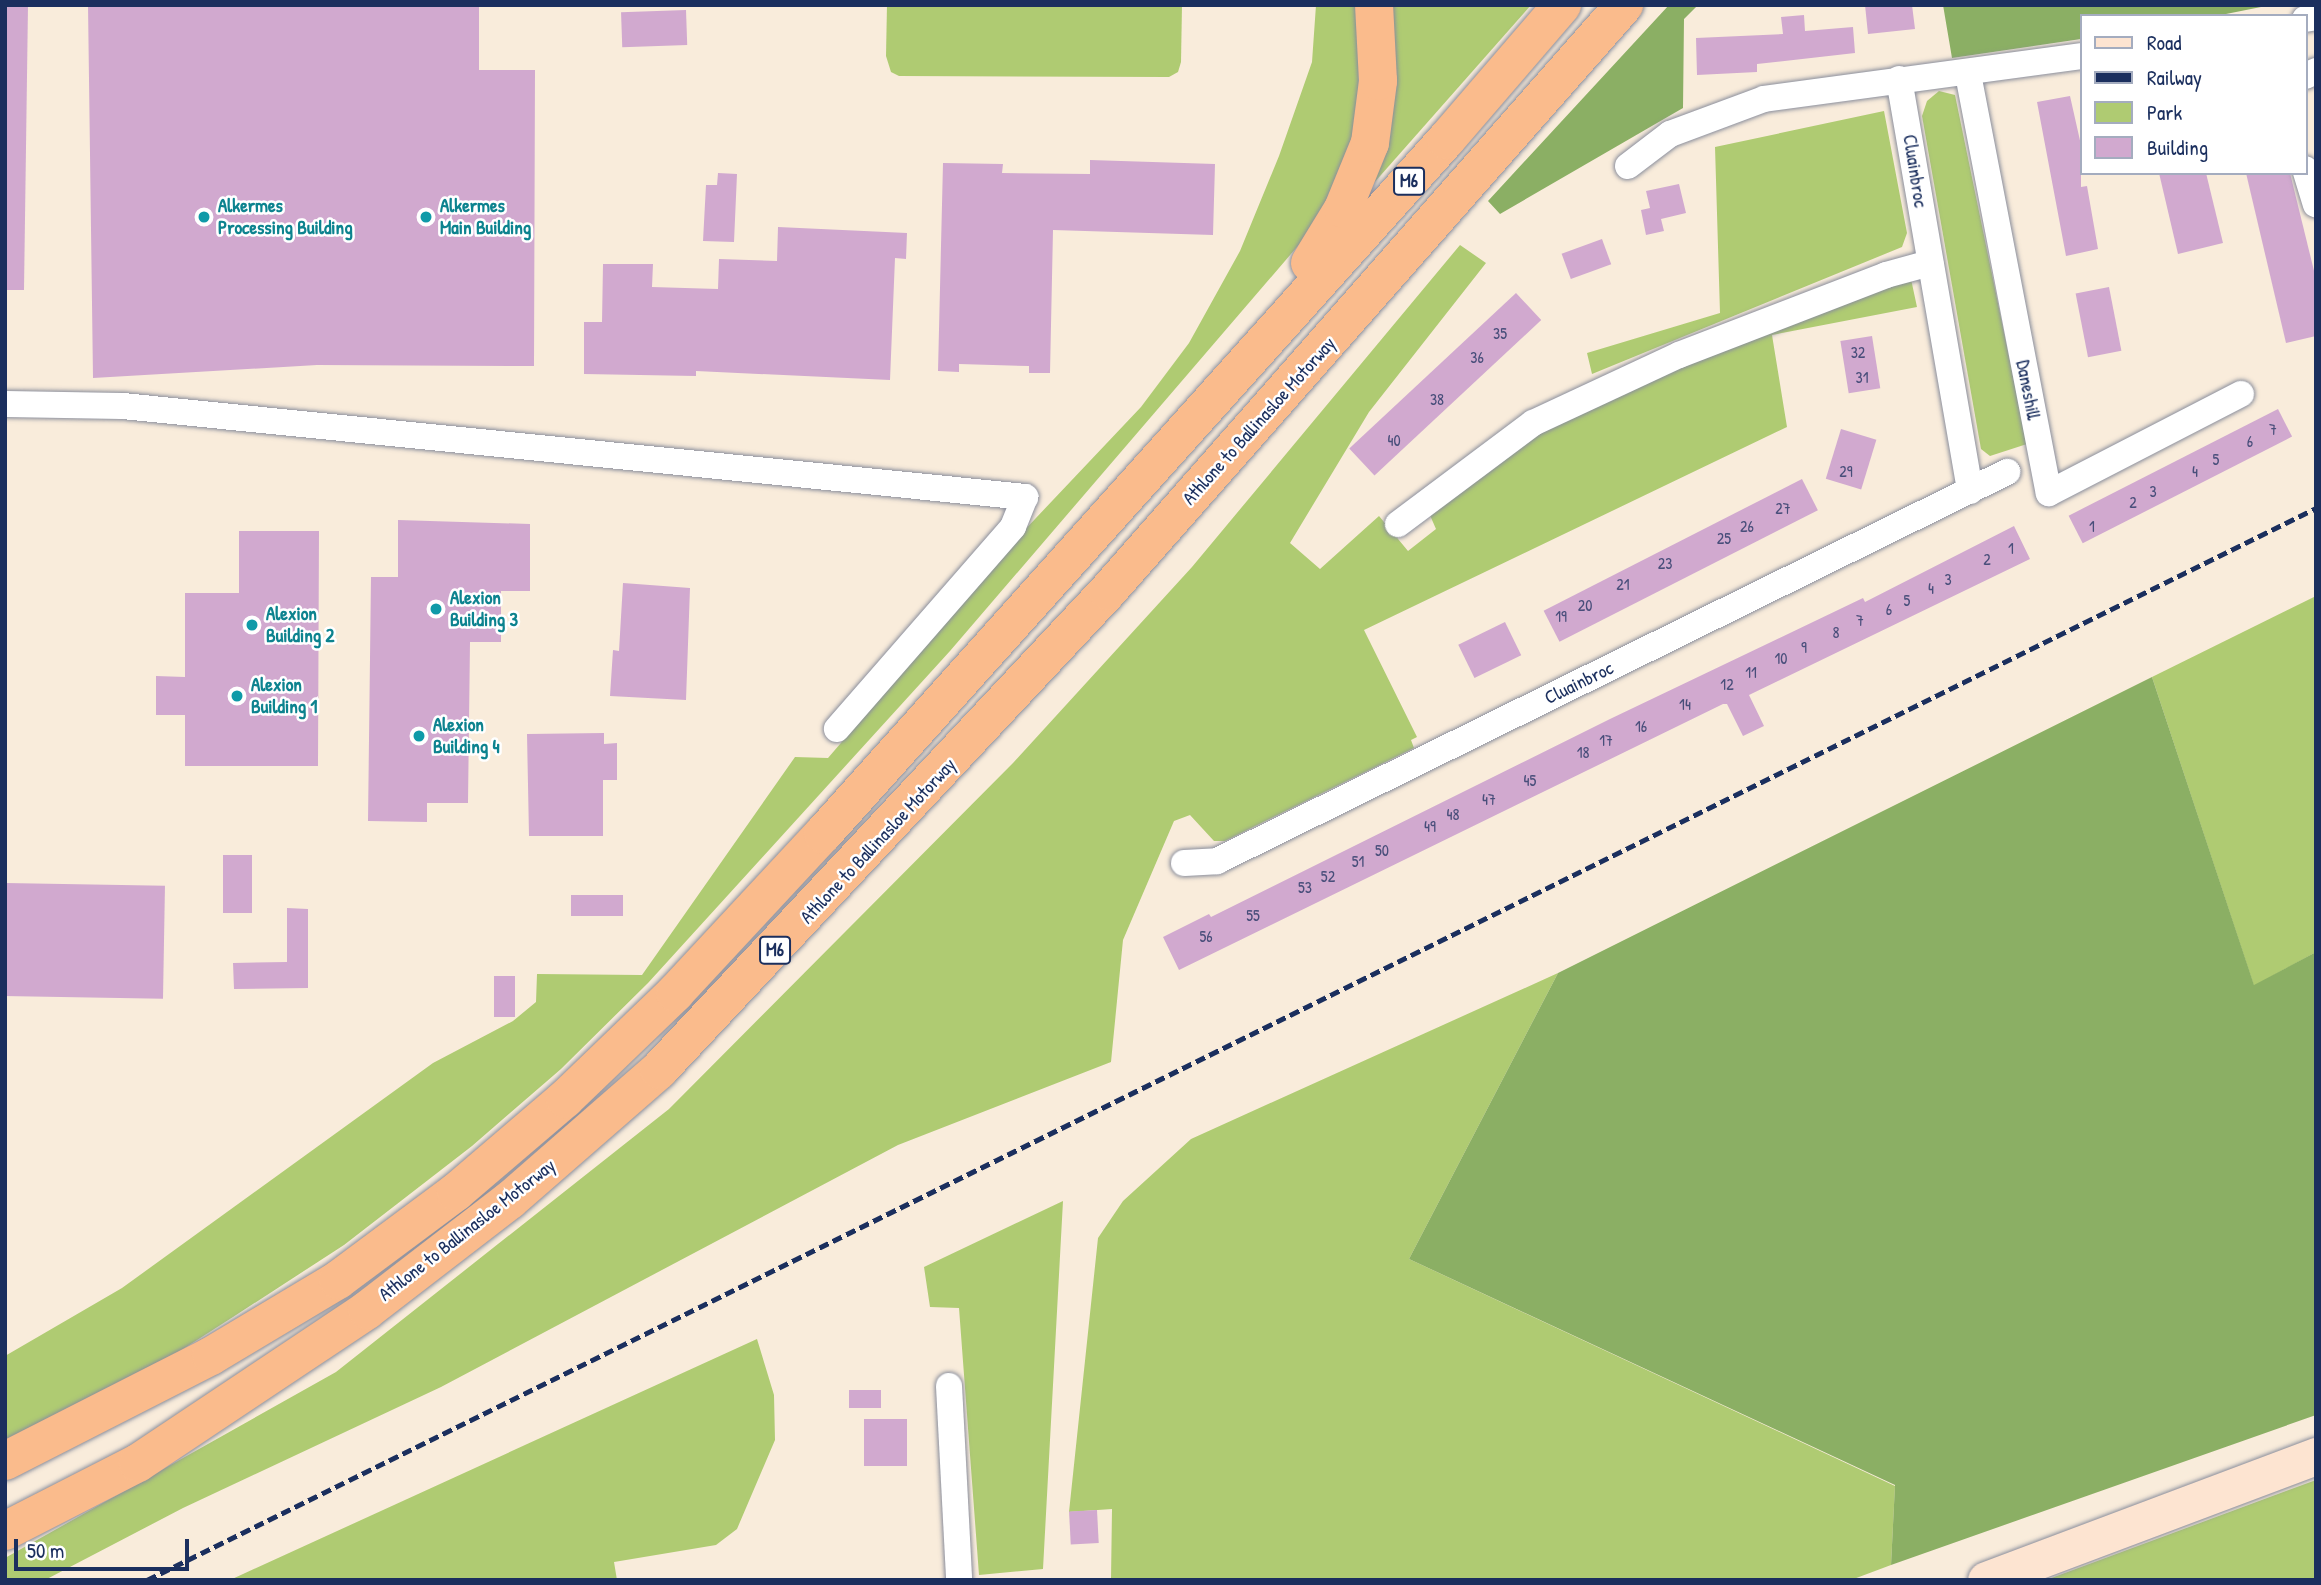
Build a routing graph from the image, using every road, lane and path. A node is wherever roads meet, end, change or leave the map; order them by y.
1 (1374, 5) edge
2 (1562, 5) edge
3 (1623, 5) edge
4 (2080, 56) edge
5 (1968, 74) junction
6 (1899, 79) junction
7 (1628, 166) dead end
8 (2307, 175) edge
9 (2316, 204) edge
10 (1930, 263) junction
11 (1251, 352) junction
12 (2241, 394) dead end
13 (5, 404) edge
14 (2007, 472) dead end
15 (1970, 491) junction
16 (1398, 524) dead end
17 (837, 729) dead end
18 (1184, 863) dead end
19 (949, 1386) dead end
20 (2316, 1457) edge
21 (5, 1461) edge
22 (5, 1531) edge
23 (959, 1580) edge
24 (1986, 1580) edge

1 - 11 highway
2 - 11 highway, Athlone to Ballinasloe Motorway / M6
3 - 22 highway, Athlone to Ballinasloe Motorway / M6
4 - 5 street
5 - 6 street
5 - 12 street, Daneshill
6 - 7 street
6 - 10 street, Cluainbroc
8 - 9 street
10 - 15 street, Cluainbroc
10 - 16 street
11 - 21 highway, Athlone to Ballinasloe Motorway / M6
13 - 17 street
14 - 15 street, Cluainbroc
15 - 18 street, Cluainbroc
19 - 23 street
20 - 24 main road

